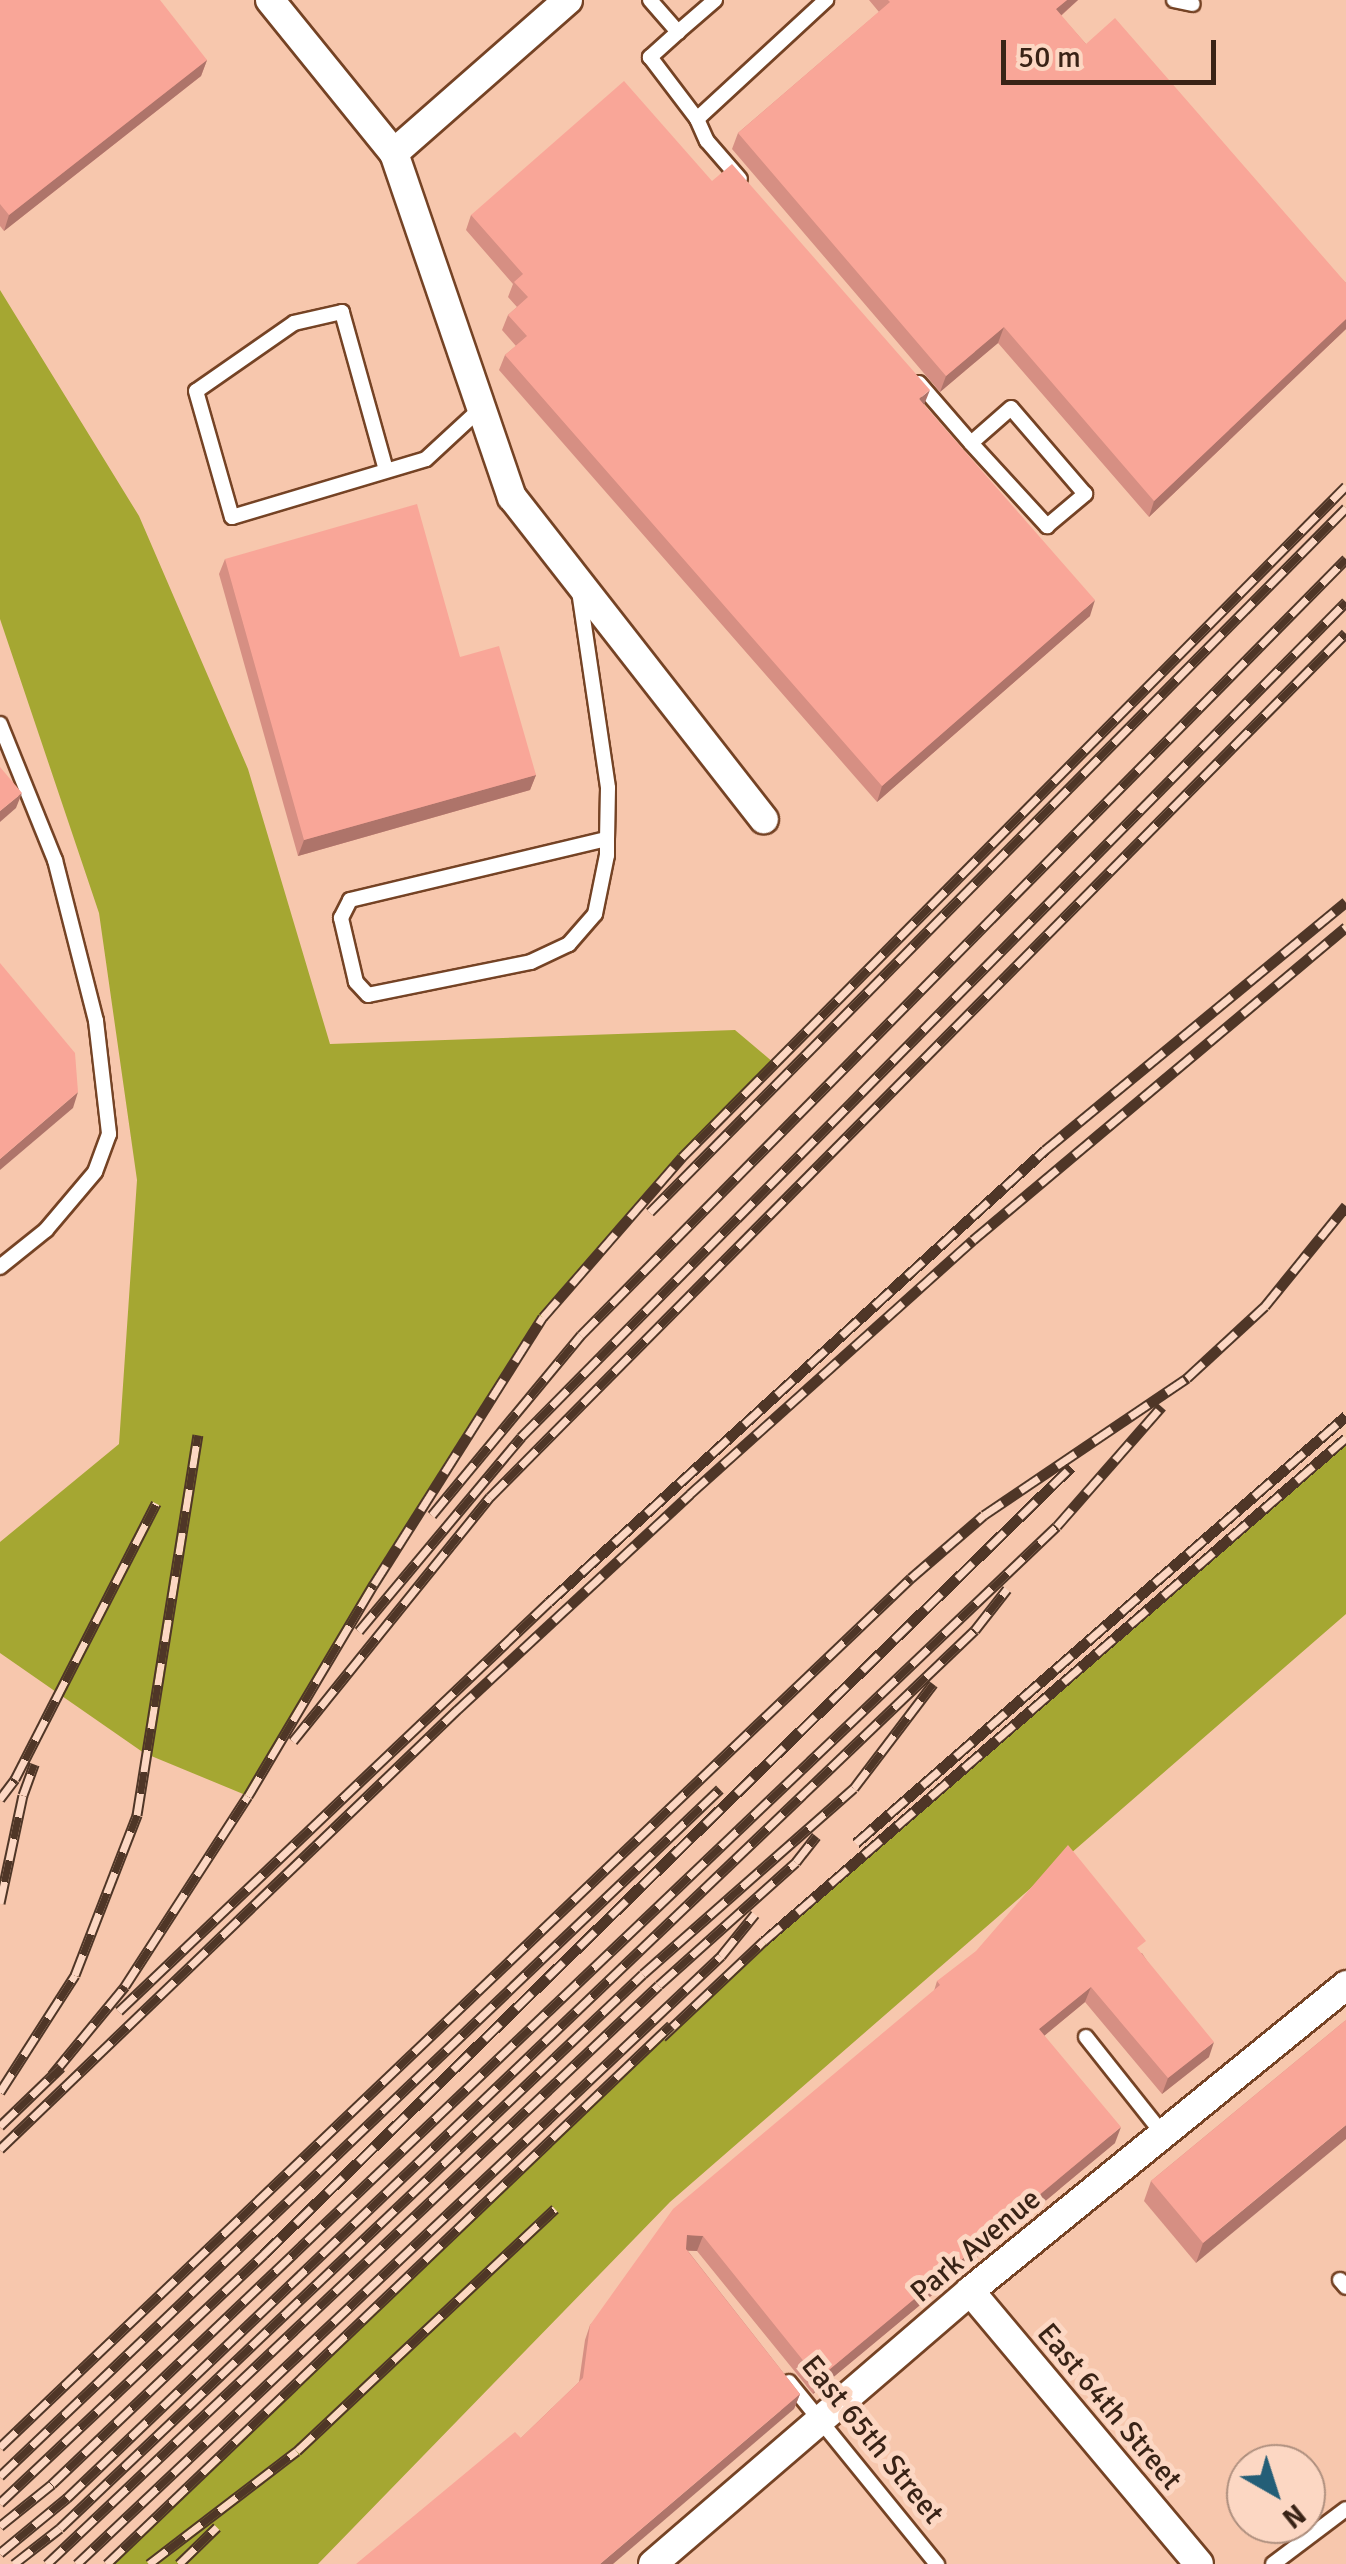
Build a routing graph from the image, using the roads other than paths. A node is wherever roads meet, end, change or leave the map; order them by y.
1 (270, 0) edge
2 (568, 0) edge
3 (650, 0) edge
4 (715, 0) edge
5 (826, 0) edge
6 (1174, 0) edge
7 (1193, 4) dead end
8 (678, 32) junction
9 (697, 119) junction
10 (394, 153) junction
11 (757, 199) edge
12 (908, 372) edge
13 (482, 408) junction
14 (971, 444) junction
15 (386, 470) junction
16 (577, 580) junction
17 (0, 724) edge
18 (764, 820) dead end
19 (607, 839) junction
20 (0, 1267) edge
21 (1346, 1985) edge
22 (1086, 2038) dead end
23 (1163, 2134) junction
24 (970, 2291) junction
25 (783, 2375) edge
26 (820, 2422) junction
27 (1346, 2509) edge
28 (653, 2564) edge
29 (937, 2564) edge
30 (1198, 2564) edge
31 (1273, 2564) edge

1 - 10 street
2 - 10 street
3 - 8 lane
4 - 8 lane
5 - 9 lane
6 - 7 lane
8 - 9 lane
9 - 11 lane
10 - 13 street
12 - 14 lane
13 - 15 lane
13 - 16 street
14 - 14 lane
15 - 15 lane
16 - 18 street
16 - 19 lane
17 - 20 lane
19 - 19 lane
21 - 23 street, Park Avenue
22 - 23 lane
23 - 24 street, Park Avenue
24 - 26 street, Park Avenue
24 - 30 street, East 64th Street
25 - 26 lane, East 65th Street
26 - 28 street, Park Avenue
26 - 29 lane, East 65th Street
27 - 31 lane

